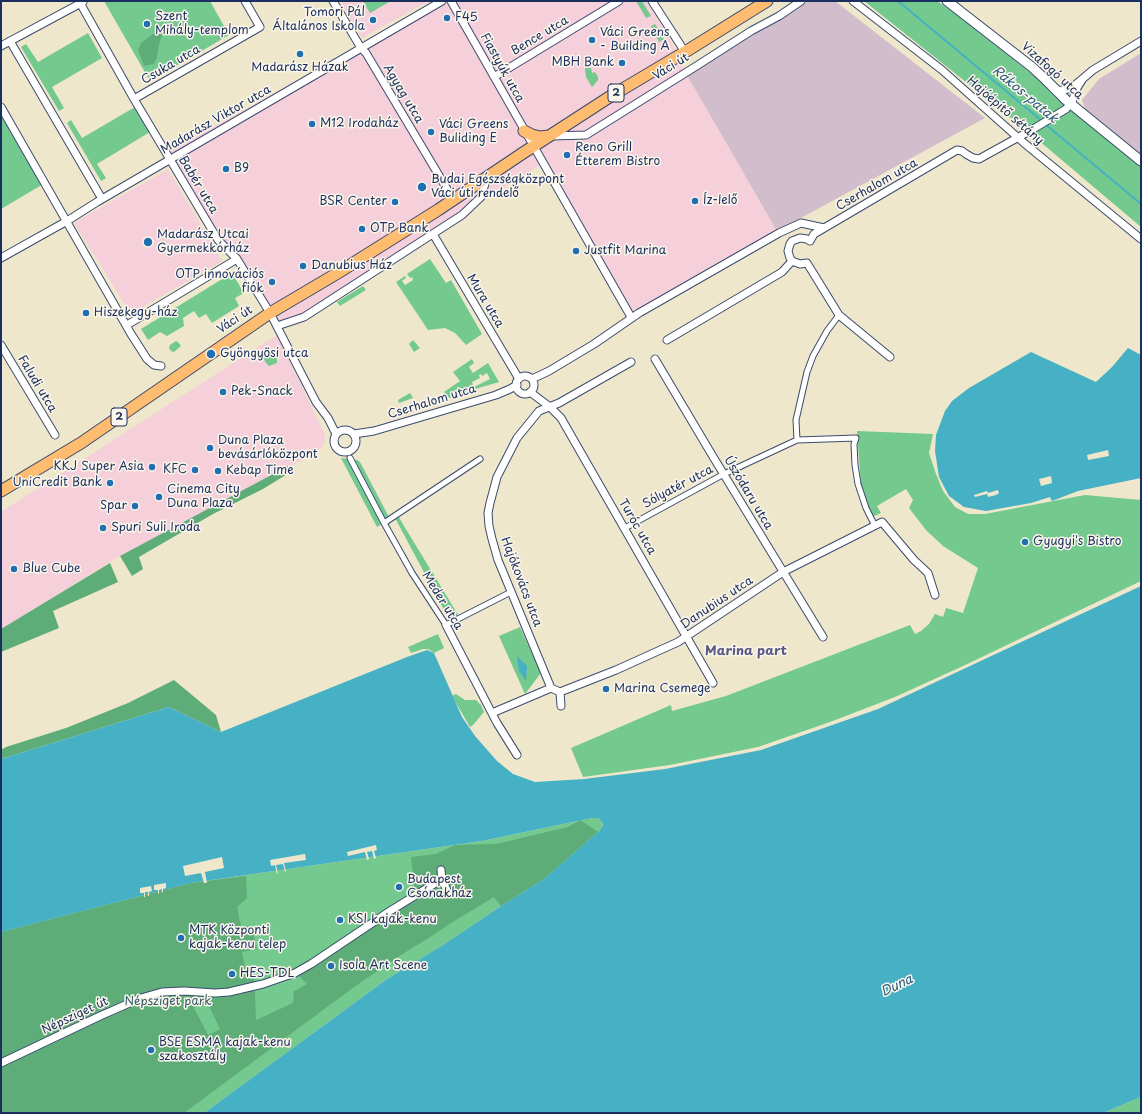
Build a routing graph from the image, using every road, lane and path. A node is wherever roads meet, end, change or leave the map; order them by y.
1 (245, 1) edge
2 (333, 1) edge
3 (442, 1) edge
4 (451, 1) edge
5 (456, 1) edge
6 (619, 1) edge
7 (652, 1) edge
8 (766, 1) edge
9 (801, 1) edge
10 (854, 1) edge
11 (947, 1) edge
12 (81, 2) edge
13 (458, 12) junction
14 (10, 41) junction
15 (1141, 41) edge
16 (1, 46) edge
17 (361, 48) junction
18 (685, 52) junction
19 (494, 77) junction
20 (1082, 80) junction
21 (1057, 91) junction
22 (134, 99) junction
23 (1070, 104) junction
24 (1, 107) edge
25 (524, 131) junction
26 (549, 136) junction
27 (1018, 137) junction
28 (533, 146) junction
29 (170, 159) junction
30 (1141, 161) edge
31 (487, 176) junction
32 (102, 199) junction
33 (453, 200) junction
34 (67, 221) junction
35 (824, 228) junction
36 (433, 234) junction
37 (1141, 240) edge
38 (1, 258) edge
39 (237, 259) junction
40 (792, 261) junction
41 (270, 313) junction
42 (839, 315) junction
43 (631, 317) junction
44 (127, 325) junction
45 (277, 326) junction
46 (667, 340) dead end
47 (1, 345) edge
48 (890, 357) dead end
49 (655, 359) dead end
50 (631, 362) dead end
51 (161, 366) dead end
52 (533, 382) junction
53 (518, 385) junction
54 (530, 392) junction
55 (550, 407) junction
56 (338, 432) junction
57 (55, 434) dead end
58 (355, 437) junction
59 (797, 440) junction
60 (350, 458) dead end
61 (480, 458) dead end
62 (724, 474) junction
63 (1, 491) edge
64 (384, 523) junction
65 (875, 526) junction
66 (624, 528) junction
67 (783, 572) junction
68 (511, 592) junction
69 (935, 595) dead end
70 (446, 625) junction
71 (686, 637) junction
72 (823, 637) dead end
73 (713, 683) dead end
74 (552, 688) junction
75 (560, 692) junction
76 (561, 706) dead end
77 (492, 713) junction
78 (517, 755) dead end
79 (441, 870) dead end
80 (442, 879) junction
81 (448, 893) dead end
82 (1, 1063) edge

1 - 22 street, Csuka utca
2 - 17 street, Agyag utca
3 - 17 street, Madarász Viktor utca
4 - 13 street, Fiastyúk utca
5 - 13 street
6 - 19 street, Bence utca
7 - 18 street
8 - 18 main road, Váci út / 2
9 - 26 street, Váci út
10 - 27 street, Hajóépítő sétány
11 - 21 street, Vizafogó utca
12 - 14 street
12 - 22 street, Babér utca
13 - 19 street, Fiastyúk utca
14 - 16 street
14 - 32 street
15 - 20 street
17 - 29 street, Madarász Viktor utca
17 - 33 street, Agyag utca
18 - 26 main road, Váci út / 2
19 - 25 street, Fiastyúk utca
20 - 21 street
20 - 23 street
21 - 23 street, Vizafogó utca
22 - 29 street, Babér utca
23 - 27 street
23 - 30 street, Vizafogó utca
24 - 34 street
25 - 26 main road
25 - 28 street, Fiastyúk utca
26 - 28 main road, Váci út / 2
27 - 35 street, Cserhalom utca
27 - 37 street, Hajóépítő sétány
28 - 31 main road, Váci út / 2
28 - 43 street, Fiastyúk utca
29 - 32 street, Madarász Viktor utca
29 - 39 street, Babér utca
31 - 33 main road, Váci út / 2
31 - 36 street
32 - 34 street, Madarász Viktor utca
33 - 41 main road, Váci út / 2
34 - 38 street, Madarász Viktor utca
34 - 44 street
35 - 40 street, Cserhalom utca
35 - 43 street
36 - 45 street
36 - 53 street, Mura utca
39 - 41 street, Babér utca
39 - 44 street
40 - 42 street
40 - 46 street
41 - 45 street
41 - 63 main road, Váci út / 2
42 - 48 street
42 - 59 street
43 - 52 street
44 - 51 street
45 - 56 street
47 - 57 street, Faludi utca
49 - 62 street, Úszódaru utca
50 - 55 street
52 - 53 street
52 - 54 street
53 - 54 street
53 - 58 street, Cserhalom utca
54 - 55 street, Turóc utca
55 - 66 street, Turóc utca
55 - 68 street, Hajókovács utca
56 - 58 street
56 - 58 street
59 - 62 street, Sólyatér utca
59 - 65 street, Sólyatér utca
60 - 64 street, Meder utca
61 - 64 street
62 - 66 street, Sólyatér utca
62 - 67 street, Úszódaru utca
64 - 70 street, Meder utca
65 - 67 street, Danubius utca
65 - 69 street, Danubius utca
66 - 71 street, Turóc utca
67 - 71 street, Danubius utca
67 - 72 street, Úszódaru utca
68 - 70 street
68 - 74 street, Hajókovács utca
70 - 77 street, Meder utca
71 - 73 street, Turóc utca
71 - 75 street, Danubius utca
74 - 75 street
74 - 77 street
75 - 76 street
77 - 78 street, Meder utca
79 - 80 street
80 - 81 street
80 - 82 street, Népsziget út

